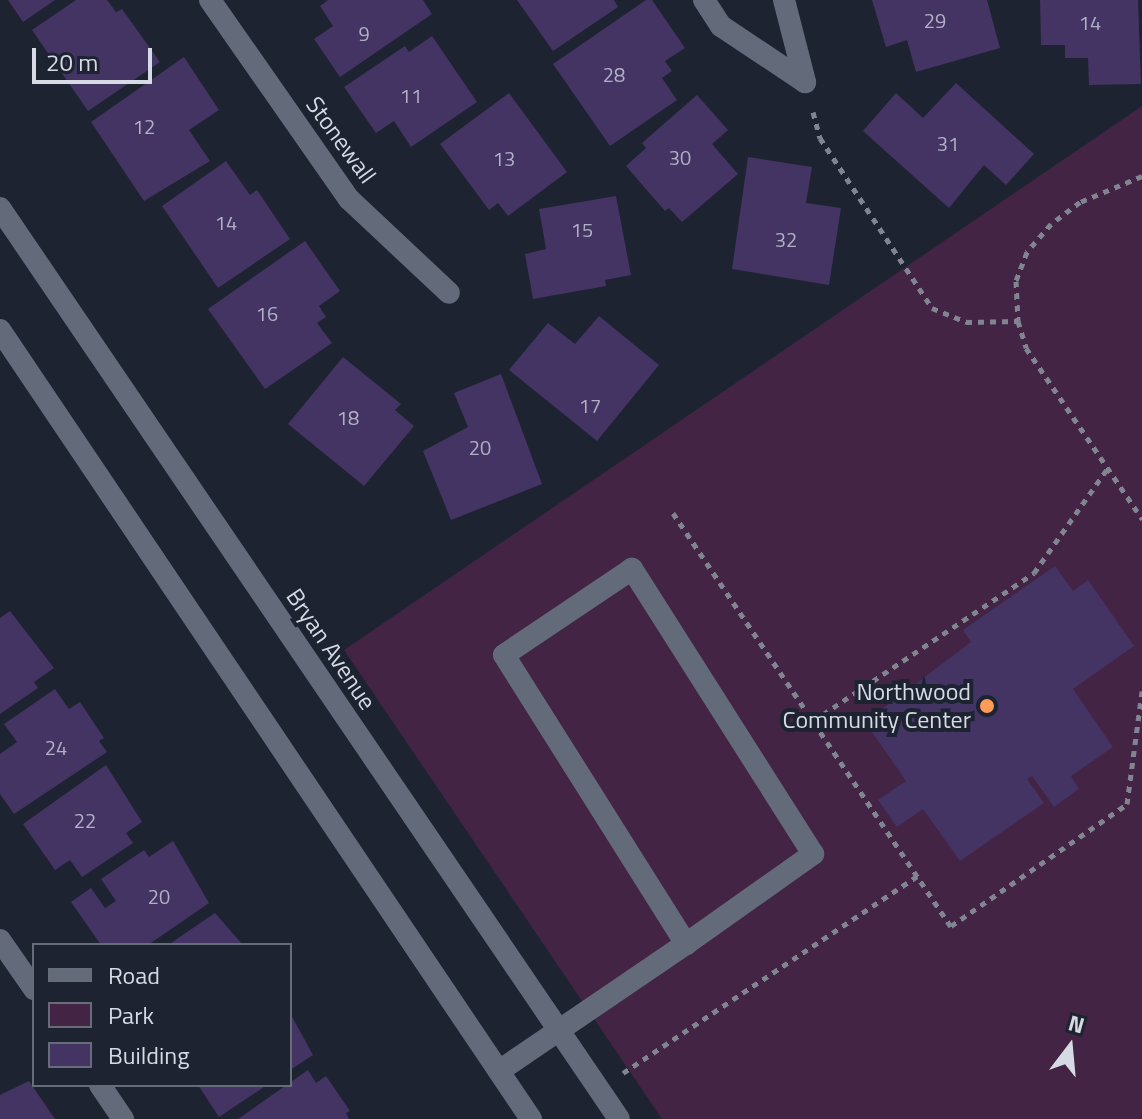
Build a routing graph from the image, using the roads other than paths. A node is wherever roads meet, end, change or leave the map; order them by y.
1 (210, 0) edge
2 (704, 0) edge
3 (784, 0) edge
4 (0, 208) edge
5 (449, 293) dead end
6 (0, 330) edge
7 (0, 940) edge
8 (686, 944) junction
9 (32, 986) edge
10 (559, 1030) junction
11 (499, 1071) junction
12 (101, 1087) edge
13 (123, 1119) edge
14 (531, 1119) edge
15 (619, 1119) edge

1 - 5 main road, Stonewall
2 - 3 main road
4 - 10 main road, Bryan Avenue
6 - 11 main road
7 - 9 main road
8 - 8 main road
8 - 10 main road
10 - 11 main road
10 - 15 main road, Bryan Avenue
11 - 14 main road
12 - 13 main road

